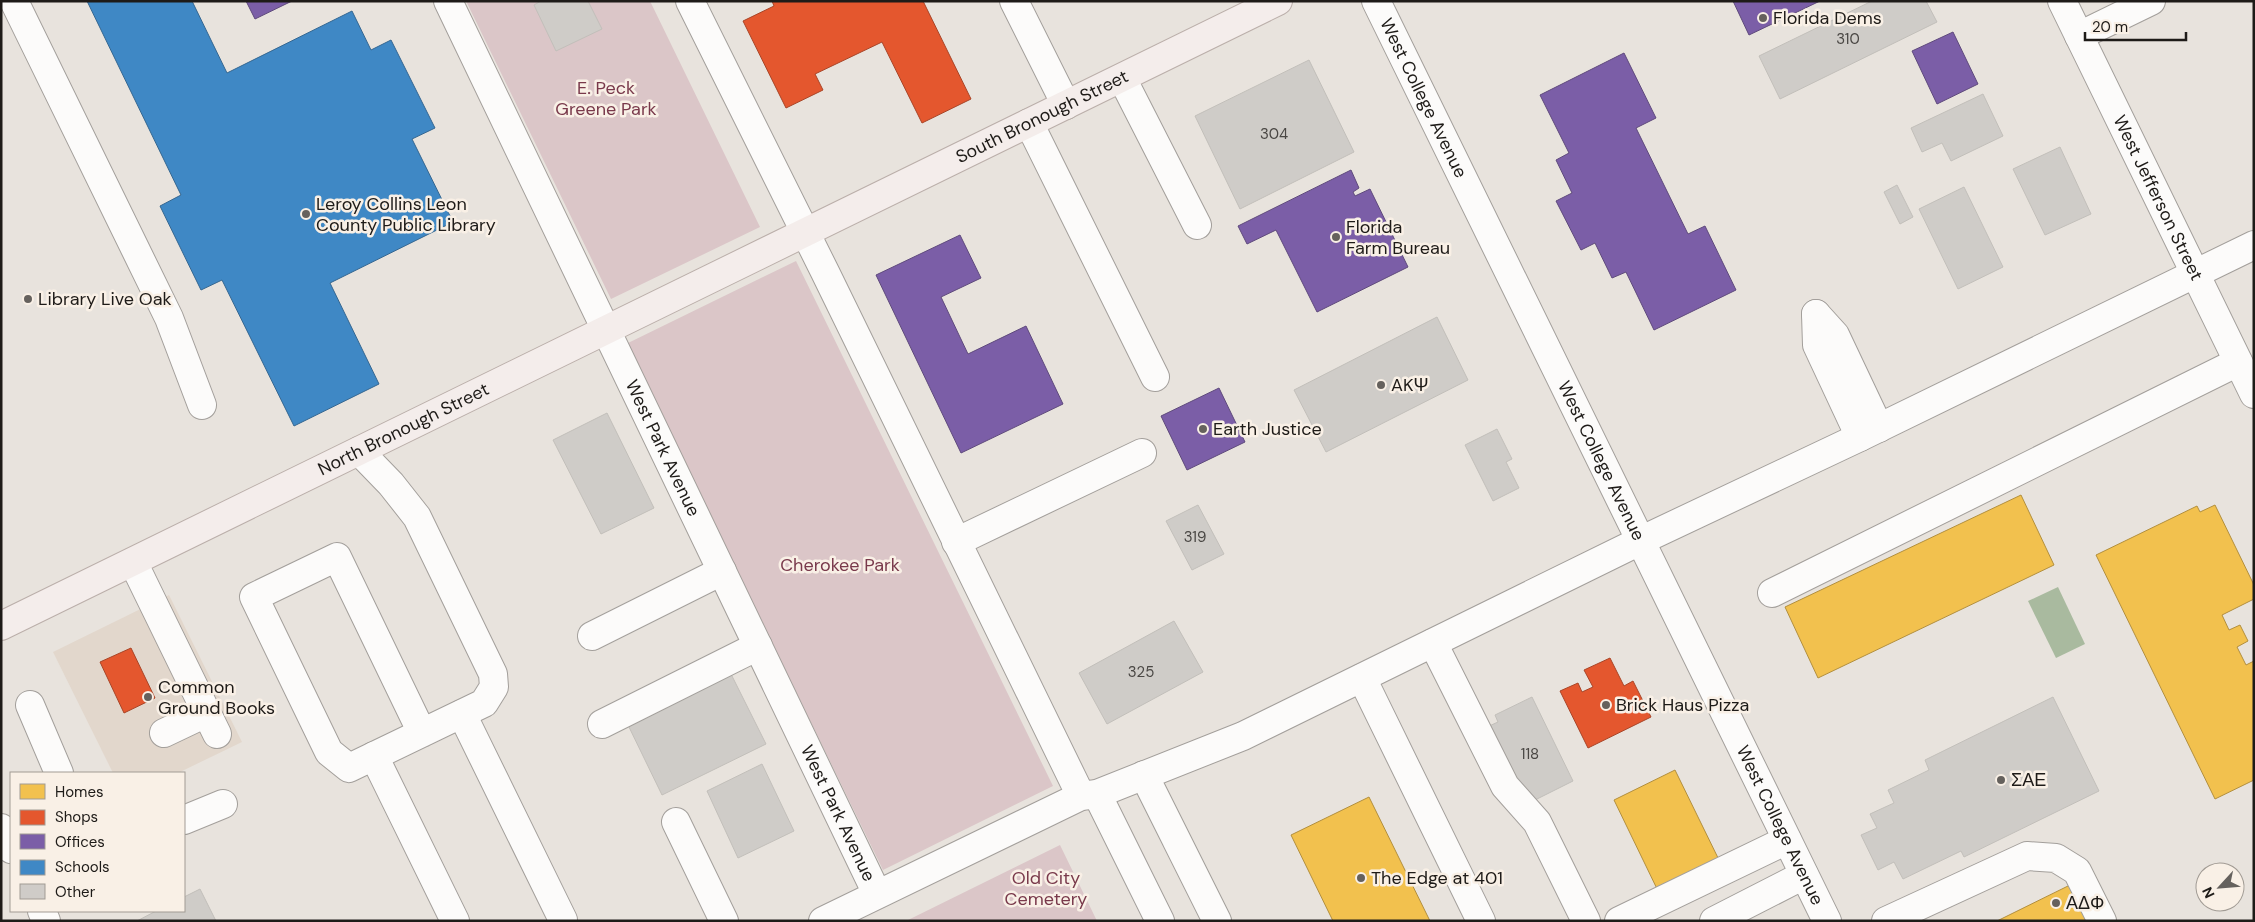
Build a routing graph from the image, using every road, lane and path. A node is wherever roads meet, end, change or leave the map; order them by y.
1 (14, 1) edge
2 (448, 1) edge
3 (690, 1) edge
4 (1376, 1) edge
5 (2151, 1) edge
6 (1016, 2) edge
7 (2066, 3) edge
8 (1262, 5) edge
9 (2079, 36) junction
10 (1122, 78) junction
11 (1066, 105) junction
12 (1030, 123) junction
13 (1197, 225) dead end
14 (806, 233) junction
15 (2254, 245) edge
16 (2195, 274) junction
17 (606, 330) junction
18 (2238, 362) junction
19 (1155, 377) dead end
20 (2254, 394) edge
21 (202, 405) dead end
22 (359, 451) junction
23 (1142, 453) dead end
24 (1642, 540) junction
25 (956, 542) junction
26 (133, 562) junction
27 (722, 571) junction
28 (1772, 593) dead end
29 (1, 626) edge
30 (592, 636) dead end
31 (1434, 643) junction
32 (758, 646) junction
33 (1362, 678) junction
34 (30, 704) dead end
35 (462, 714) junction
36 (602, 724) dead end
37 (164, 733) dead end
38 (422, 733) junction
39 (374, 756) junction
40 (59, 772) edge
41 (1144, 775) junction
42 (1089, 795) junction
43 (223, 804) dead end
44 (185, 820) edge
45 (676, 822) dead end
46 (1, 828) edge
47 (1787, 840) junction
48 (10, 847) edge
49 (1804, 875) junction
50 (877, 894) junction
51 (455, 921) edge
52 (562, 921) edge
53 (724, 921) edge
54 (823, 921) edge
55 (1160, 921) edge
56 (1217, 921) edge
57 (1481, 921) edge
58 (1586, 921) edge
59 (1618, 921) edge
60 (1714, 921) edge
61 (1827, 921) edge
62 (1886, 921) edge
63 (2102, 921) edge

1 - 21 street
2 - 17 street, West Park Avenue
3 - 14 street
4 - 24 street, West College Avenue
5 - 9 street
6 - 11 street
7 - 9 street, West Jefferson Street
8 - 10 main road, South Bronough Street
9 - 16 street, West Jefferson Street
10 - 11 main road, South Bronough Street
10 - 13 street
11 - 12 main road, South Bronough Street
12 - 14 main road, South Bronough Street
12 - 19 street
14 - 17 main road, North Bronough Street
14 - 25 street
15 - 16 street
16 - 18 street, West Jefferson Street
16 - 24 street
17 - 22 main road, North Bronough Street
17 - 27 street, West Park Avenue
18 - 20 street, West Jefferson Street
18 - 28 street
22 - 26 main road, North Bronough Street
22 - 35 street
23 - 25 street
24 - 31 street
24 - 47 street, West College Avenue
25 - 42 street
26 - 29 main road, North Bronough Street
26 - 37 street
27 - 30 street
27 - 32 street, West Park Avenue
31 - 33 street
31 - 58 street
32 - 36 street
32 - 50 street, West Park Avenue
33 - 41 street
33 - 57 street
34 - 40 street
35 - 38 street
35 - 52 street
38 - 39 street
38 - 39 street
39 - 51 street
41 - 42 street
41 - 56 street
42 - 50 street
42 - 55 street
43 - 44 street
45 - 53 street
46 - 48 street
47 - 49 street, West College Avenue
47 - 59 street
49 - 60 street
49 - 61 street, West College Avenue
50 - 54 street
62 - 63 street

